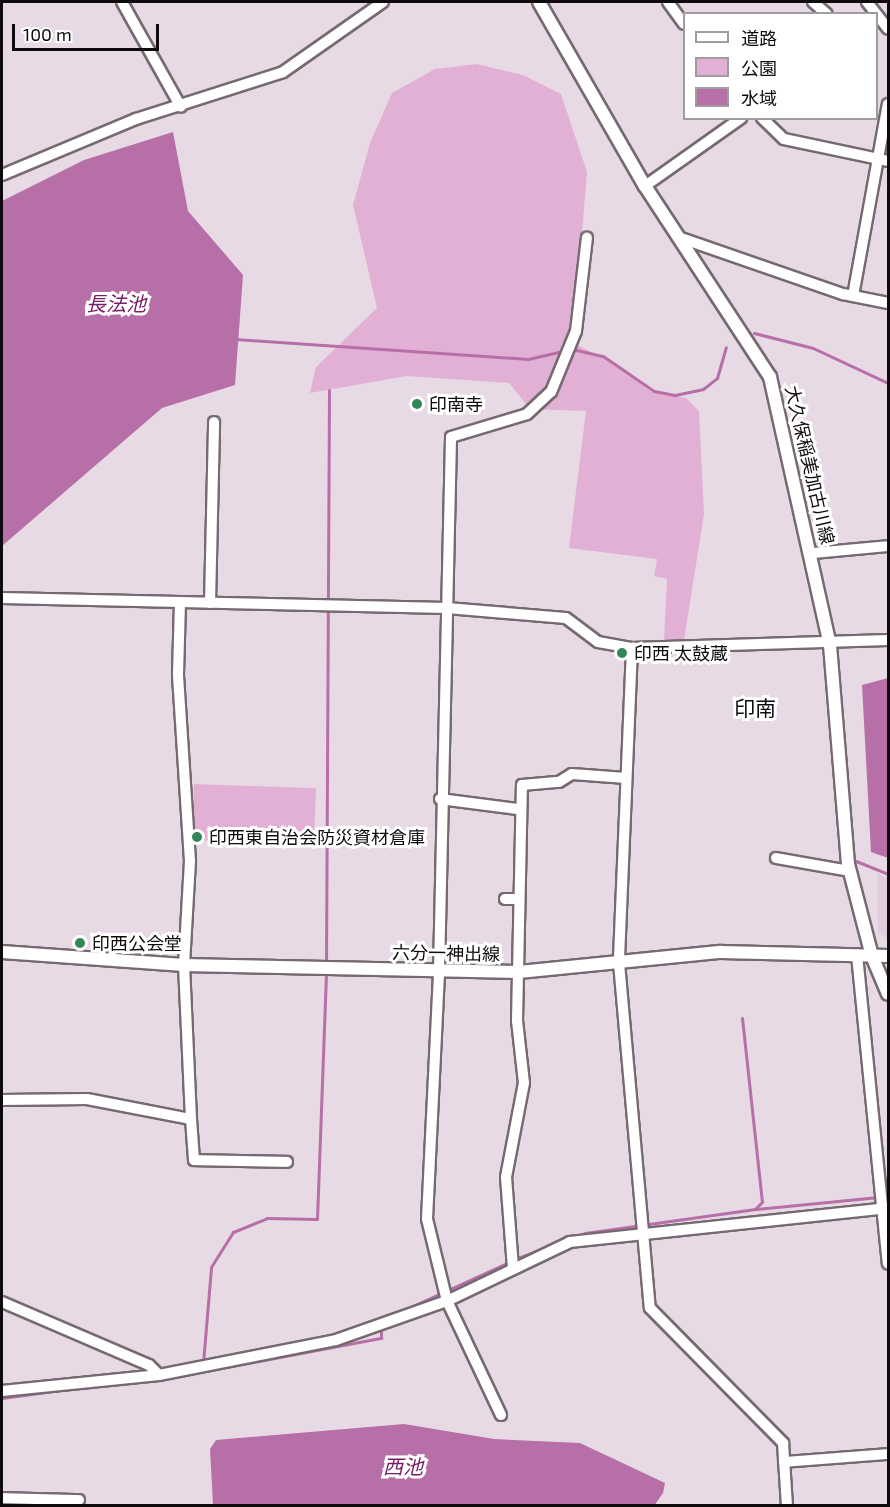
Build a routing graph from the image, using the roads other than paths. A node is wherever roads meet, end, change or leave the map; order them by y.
1 (122, 2) edge
2 (383, 2) edge
3 (539, 2) edge
4 (668, 2) edge
5 (813, 2) edge
6 (825, 12) edge
7 (683, 23) edge
8 (888, 104) edge
9 (180, 107) junction
10 (738, 120) edge
11 (764, 120) edge
12 (883, 160) edge
13 (2, 176) edge
14 (645, 186) junction
15 (678, 237) junction
16 (587, 238) dead end
17 (853, 296) junction
18 (888, 303) edge
19 (214, 422) dead end
20 (888, 546) edge
21 (813, 553) junction
22 (2, 598) edge
23 (180, 602) junction
24 (210, 603) junction
25 (447, 608) junction
26 (888, 640) edge
27 (830, 645) junction
28 (632, 648) junction
29 (626, 778) junction
30 (440, 799) junction
31 (517, 809) junction
32 (776, 858) dead end
33 (849, 871) junction
34 (505, 899) dead end
35 (518, 899) junction
36 (2, 952) edge
37 (857, 955) junction
38 (872, 956) junction
39 (888, 956) edge
40 (619, 963) junction
41 (184, 965) junction
42 (440, 971) junction
43 (519, 972) junction
44 (888, 994) edge
45 (2, 1100) edge
46 (191, 1119) junction
47 (287, 1162) dead end
48 (886, 1208) edge
49 (643, 1230) junction
50 (888, 1263) edge
51 (513, 1268) junction
52 (447, 1301) junction
53 (2, 1302) edge
54 (159, 1375) junction
55 (2, 1391) edge
56 (501, 1415) dead end
57 (888, 1454) edge
58 (784, 1462) junction
59 (2, 1498) edge
60 (78, 1500) dead end
61 (787, 1506) edge

1 - 9 street
2 - 9 street
3 - 14 main road, 大久保稲美加古川線
4 - 7 street
5 - 6 street
8 - 12 street
9 - 13 street
10 - 14 street
11 - 12 street
12 - 17 street
14 - 15 main road, 大久保稲美加古川線
15 - 17 street
15 - 21 main road, 大久保稲美加古川線
16 - 25 street
17 - 18 street
19 - 24 street
20 - 21 street
21 - 27 main road, 大久保稲美加古川線
22 - 23 street
23 - 24 street
23 - 41 street
24 - 25 street
25 - 28 street
25 - 30 street
26 - 27 street
27 - 28 street
27 - 33 main road, 大久保稲美加古川線
28 - 29 street
29 - 31 street
29 - 40 street
30 - 31 street
30 - 42 street
31 - 35 street
32 - 33 street
33 - 38 main road, 大久保稲美加古川線
34 - 35 street
35 - 43 street
36 - 41 main road, 六分一神出線
37 - 38 main road, 六分一神出線
37 - 40 main road, 六分一神出線
37 - 48 street
38 - 39 main road, 六分一神出線
38 - 44 main road, 大久保稲美加古川線
40 - 43 main road, 六分一神出線
40 - 49 street
41 - 42 main road, 六分一神出線
41 - 46 street
42 - 43 main road, 六分一神出線
42 - 52 street
43 - 51 street
45 - 46 street
46 - 47 street
48 - 49 street
48 - 50 street
49 - 51 street
49 - 58 street
51 - 52 street
52 - 54 street
52 - 56 street
53 - 54 street
54 - 55 street
57 - 58 street
58 - 61 street
59 - 60 street

